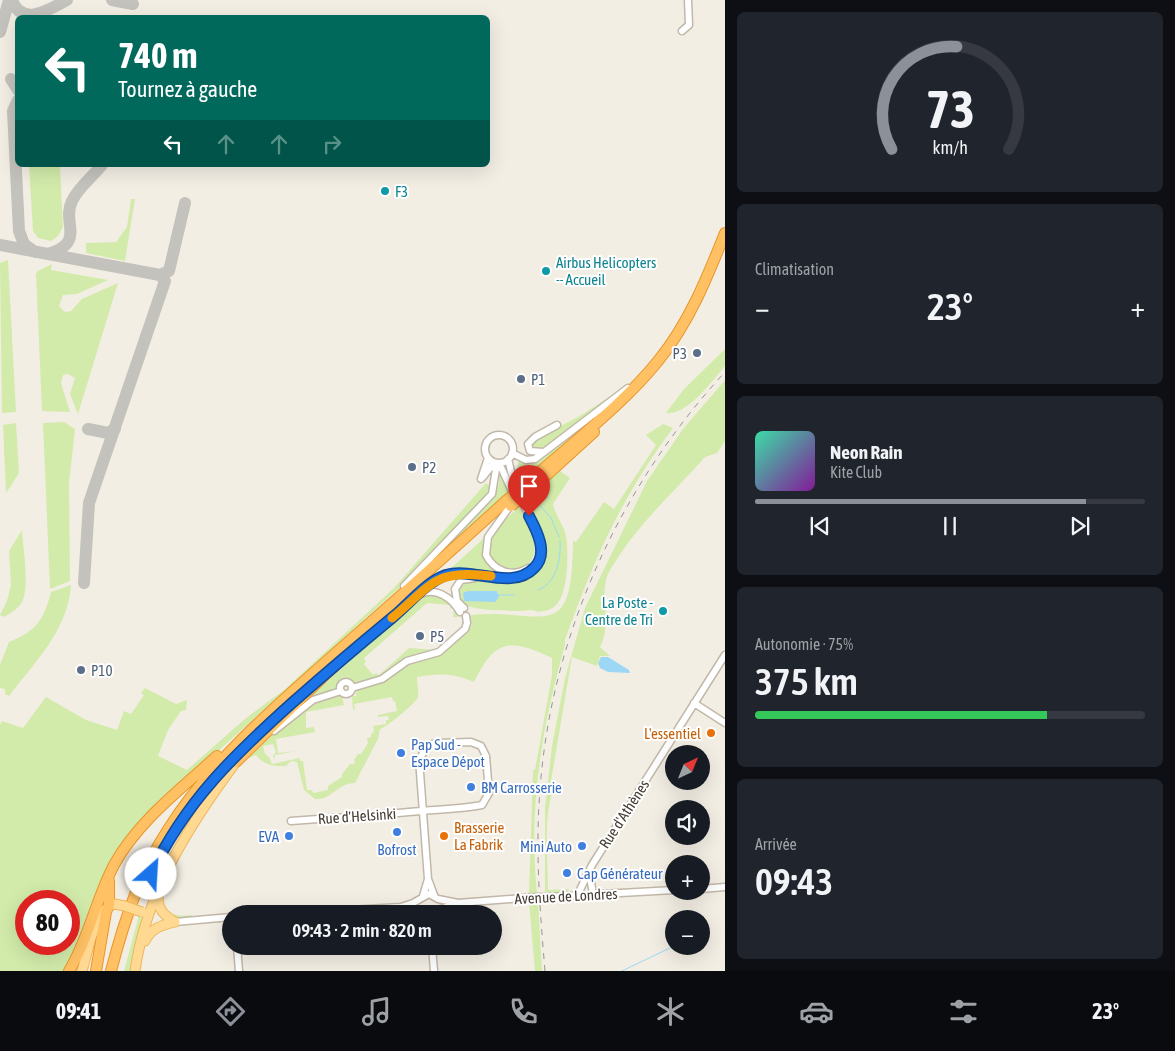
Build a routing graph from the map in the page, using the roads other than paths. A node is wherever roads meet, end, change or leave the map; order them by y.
1 (688, 0) edge
2 (682, 31) dead end
3 (725, 233) edge
4 (725, 252) edge
5 (648, 372) junction
6 (557, 425) dead end
7 (512, 452) junction
8 (544, 452) junction
9 (488, 458) junction
10 (508, 459) junction
11 (497, 463) junction
12 (516, 498) junction
13 (491, 576) junction
14 (454, 589) junction
15 (443, 594) junction
16 (415, 597) junction
17 (463, 612) junction
18 (347, 648) junction
19 (725, 655) edge
20 (327, 673) junction
21 (308, 677) junction
22 (694, 703) junction
23 (725, 723) edge
24 (236, 762) junction
25 (424, 811) junction
26 (291, 821) dead end
27 (114, 866) junction
28 (589, 872) junction
29 (428, 878) junction
30 (161, 884) junction
31 (725, 887) edge
32 (710, 888) edge
33 (665, 890) edge
34 (593, 893) junction
35 (578, 894) junction
36 (436, 897) junction
37 (421, 898) junction
38 (458, 903) junction
39 (109, 905) junction
40 (404, 905) edge
41 (422, 905) edge
42 (440, 905) edge
43 (453, 905) edge
44 (150, 915) junction
45 (222, 920) edge
46 (175, 922) junction
47 (94, 931) junction
48 (238, 955) edge
49 (433, 955) edge
50 (136, 967) edge
51 (71, 971) edge
52 (82, 971) edge
53 (96, 971) edge
54 (111, 971) edge
55 (118, 971) edge
56 (239, 971) edge
57 (434, 971) edge

1 - 2 street
3 - 5 highway
4 - 12 highway
5 - 8 street
5 - 12 highway
6 - 8 street
7 - 8 street
7 - 9 street
7 - 10 street
9 - 11 street
9 - 11 street
10 - 11 street
10 - 12 street
11 - 12 street
11 - 18 street
12 - 12 street
12 - 13 street
12 - 18 highway
13 - 14 street
13 - 16 street
14 - 15 street
14 - 17 street
15 - 16 street
15 - 17 street
16 - 18 street
17 - 24 street
18 - 20 highway
18 - 21 highway
19 - 22 street, Rue d'Athènes
20 - 24 highway
20 - 55 highway
21 - 27 highway
21 - 54 highway
22 - 23 street
22 - 28 street, Rue d'Athènes
24 - 30 main road
25 - 25 street, Rue d'Helsinki
25 - 26 street, Rue d'Helsinki
25 - 29 street, Rue d'Helsinki
27 - 39 highway
27 - 51 highway
28 - 34 street
28 - 35 street, Rue d'Athènes
29 - 36 street, Rue d'Helsinki
29 - 37 street, Rue d'Helsinki
30 - 44 main road
30 - 46 main road
31 - 32 street
33 - 34 street, Avenue de Londres
34 - 35 street, Avenue de Londres
35 - 38 street, Avenue de Londres, bridge
36 - 37 street, Avenue de Londres
36 - 38 street, Avenue de Londres
36 - 42 street, Rue d'Helsinki
37 - 40 street
37 - 41 street
38 - 43 street, Avenue de Londres
39 - 44 main road, bridge
39 - 47 main road
39 - 53 highway
44 - 46 main road
44 - 50 main road
45 - 46 street
46 - 50 main road
47 - 51 main road
47 - 52 main road
48 - 56 street
49 - 57 street

